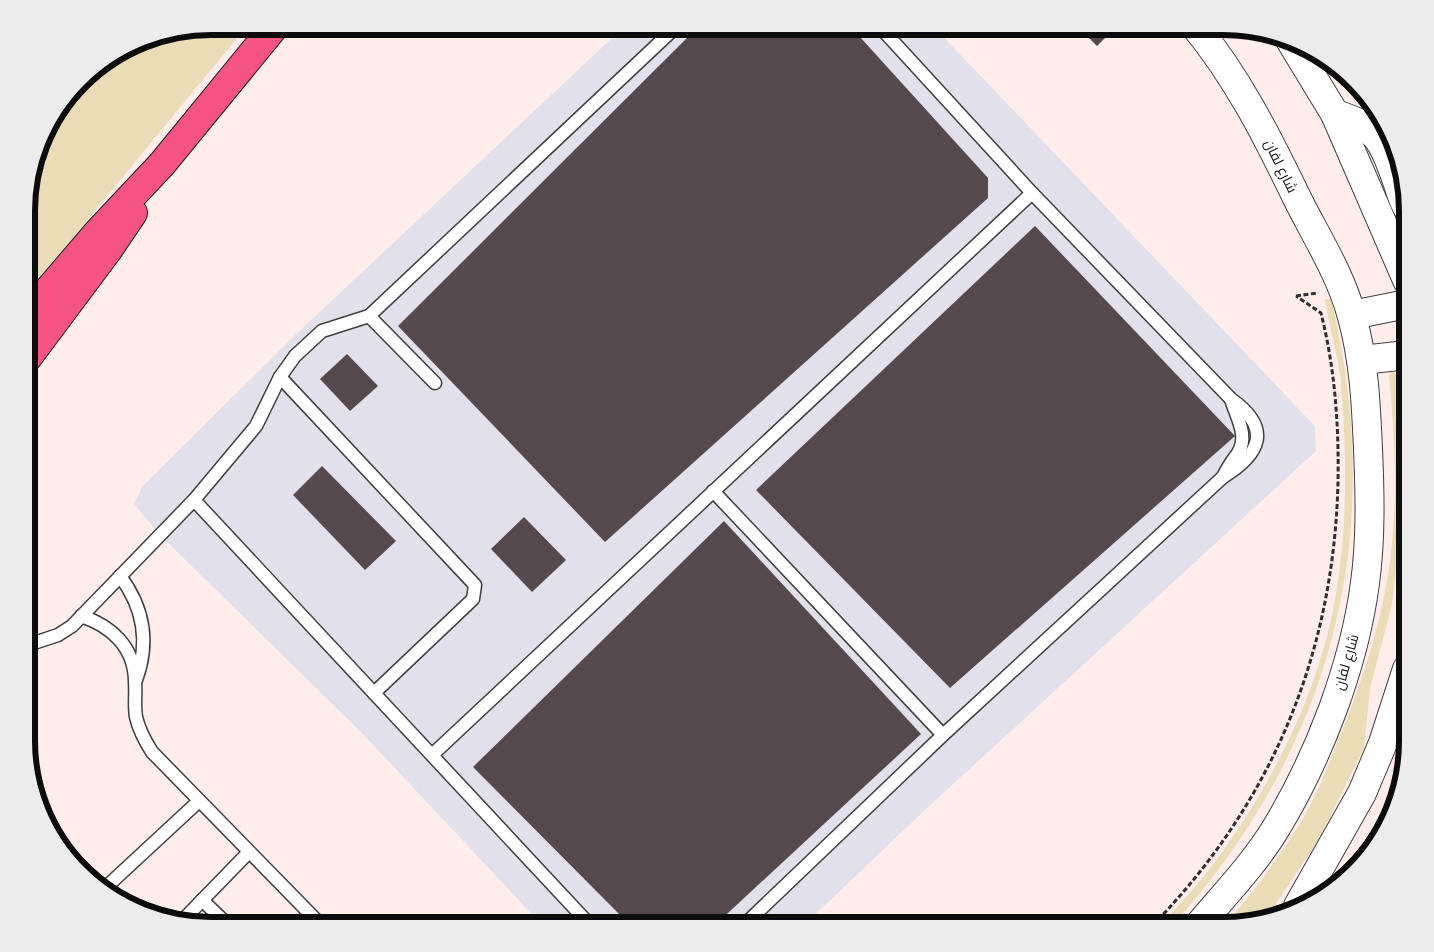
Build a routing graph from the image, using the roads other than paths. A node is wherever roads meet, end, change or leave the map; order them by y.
1 (268, 35) edge
2 (667, 35) edge
3 (887, 35) edge
4 (1202, 35) edge
5 (1297, 51) edge
6 (1335, 114) junction
7 (162, 164) junction
8 (1396, 179) edge
9 (1032, 193) junction
10 (1399, 262) edge
11 (35, 306) edge
12 (1399, 306) edge
13 (1352, 315) junction
14 (369, 316) junction
15 (35, 348) edge
16 (1399, 356) edge
17 (1362, 360) junction
18 (280, 377) junction
19 (435, 383) dead end
20 (713, 491) junction
21 (194, 500) junction
22 (120, 576) junction
23 (81, 616) junction
24 (35, 643) edge
25 (136, 682) junction
26 (374, 693) junction
27 (1399, 694) edge
28 (943, 735) junction
29 (432, 755) junction
30 (199, 801) junction
31 (249, 852) junction
32 (110, 885) edge
33 (1302, 898) edge
34 (202, 900) junction
35 (188, 915) edge
36 (220, 917) edge
37 (313, 917) edge
38 (583, 917) edge
39 (752, 917) edge
40 (1205, 917) edge

1 - 7 highway
2 - 14 lane
3 - 9 lane
4 - 13 street, شارع لفان
5 - 6 street
6 - 8 street
6 - 10 street
7 - 11 highway
7 - 15 highway
9 - 20 lane
9 - 28 lane
12 - 13 street
13 - 17 street, شارع لفان
14 - 18 lane
14 - 19 lane
16 - 17 street
17 - 40 street, شارع لفان
18 - 21 lane
18 - 26 lane
20 - 28 lane
20 - 29 lane
21 - 22 lane
21 - 26 lane
22 - 23 lane
22 - 25 lane
23 - 24 lane
23 - 25 lane
25 - 30 lane
26 - 29 lane
27 - 33 street
28 - 39 lane
29 - 38 lane
30 - 31 lane
30 - 32 lane
31 - 34 lane
31 - 37 lane
34 - 35 lane
34 - 36 lane

